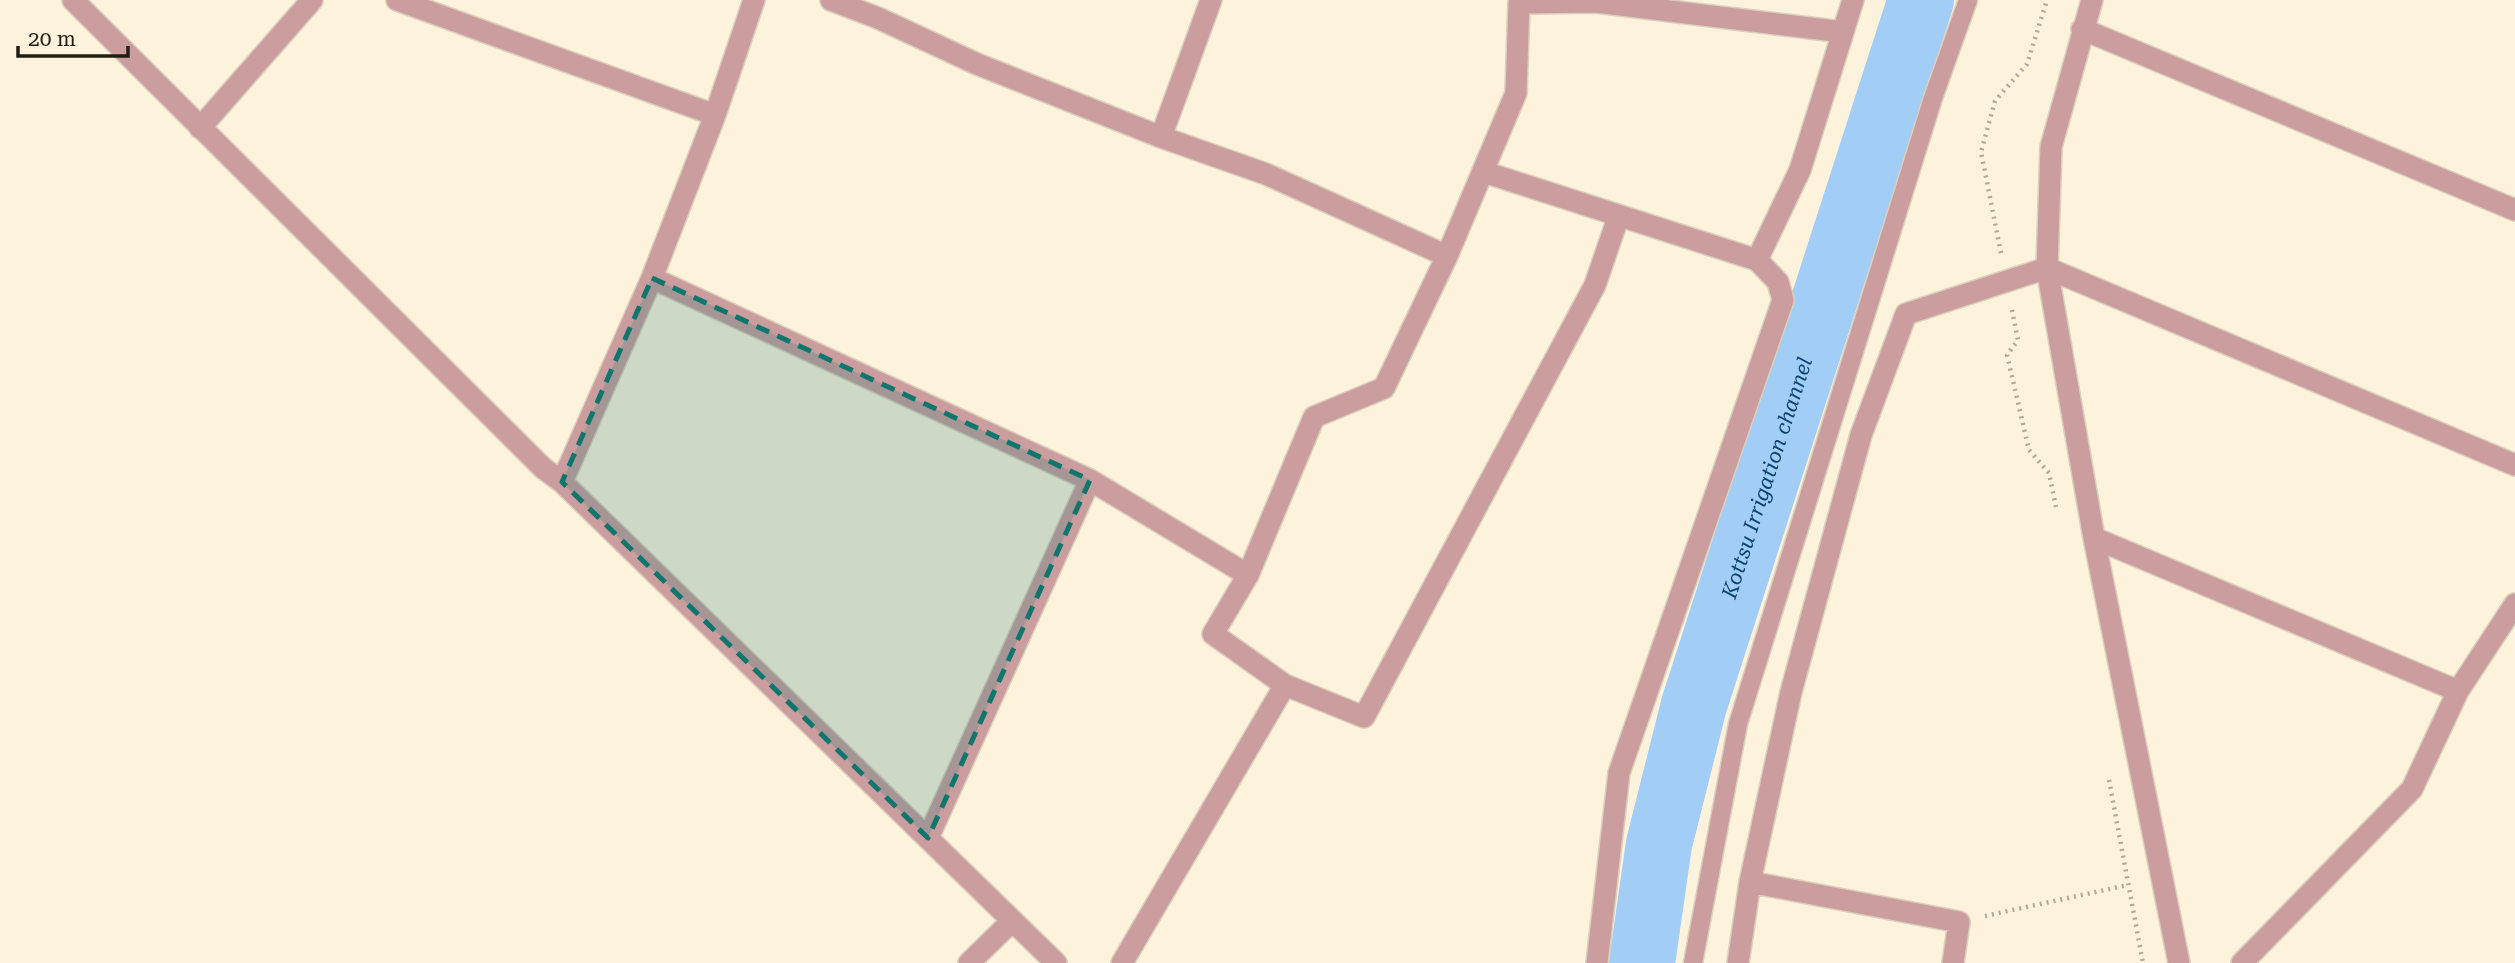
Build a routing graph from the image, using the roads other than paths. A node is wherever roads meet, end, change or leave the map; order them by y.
1 (73, 0) edge
2 (312, 0) edge
3 (397, 0) edge
4 (754, 0) edge
5 (831, 0) edge
6 (1211, 0) edge
7 (1853, 0) edge
8 (1968, 0) edge
9 (2092, 0) edge
10 (1519, 1) edge
11 (1597, 1) edge
12 (2082, 29) junction
13 (1843, 32) junction
14 (715, 115) junction
15 (200, 128) junction
16 (1161, 137) junction
17 (1483, 172) junction
18 (2515, 210) edge
19 (1618, 218) junction
20 (1447, 256) junction
21 (1757, 260) junction
22 (2047, 268) junction
23 (652, 278) junction
24 (2515, 465) edge
25 (1090, 480) junction
26 (562, 482) junction
27 (2094, 538) junction
28 (1248, 575) junction
29 (2515, 604) edge
30 (1285, 685) junction
31 (2458, 691) junction
32 (928, 838) junction
33 (1750, 882) junction
34 (1012, 921) junction
35 (969, 963) edge
36 (1056, 963) edge
37 (1122, 963) edge
38 (1597, 963) edge
39 (1693, 963) edge
40 (1738, 963) edge
41 (1953, 963) edge
42 (2179, 963) edge
43 (2242, 963) edge

1 - 15 street
2 - 15 street
3 - 14 street
4 - 14 street
5 - 16 street
6 - 16 street
7 - 13 street
8 - 39 lane
9 - 12 street
10 - 11 street
10 - 17 street
11 - 13 street
12 - 18 street
12 - 22 street
13 - 21 street
14 - 23 street
15 - 26 street
16 - 20 street
17 - 19 street
17 - 20 street
19 - 21 street
19 - 30 street
20 - 28 street
21 - 38 street
22 - 24 street
22 - 27 street
22 - 33 street
23 - 25 street
23 - 26 street
25 - 28 street
25 - 32 street
26 - 32 street
27 - 31 street
27 - 42 street
28 - 30 street
29 - 31 street
30 - 37 street
31 - 43 street
32 - 34 street
33 - 40 street
33 - 41 street
34 - 35 street
34 - 36 street

